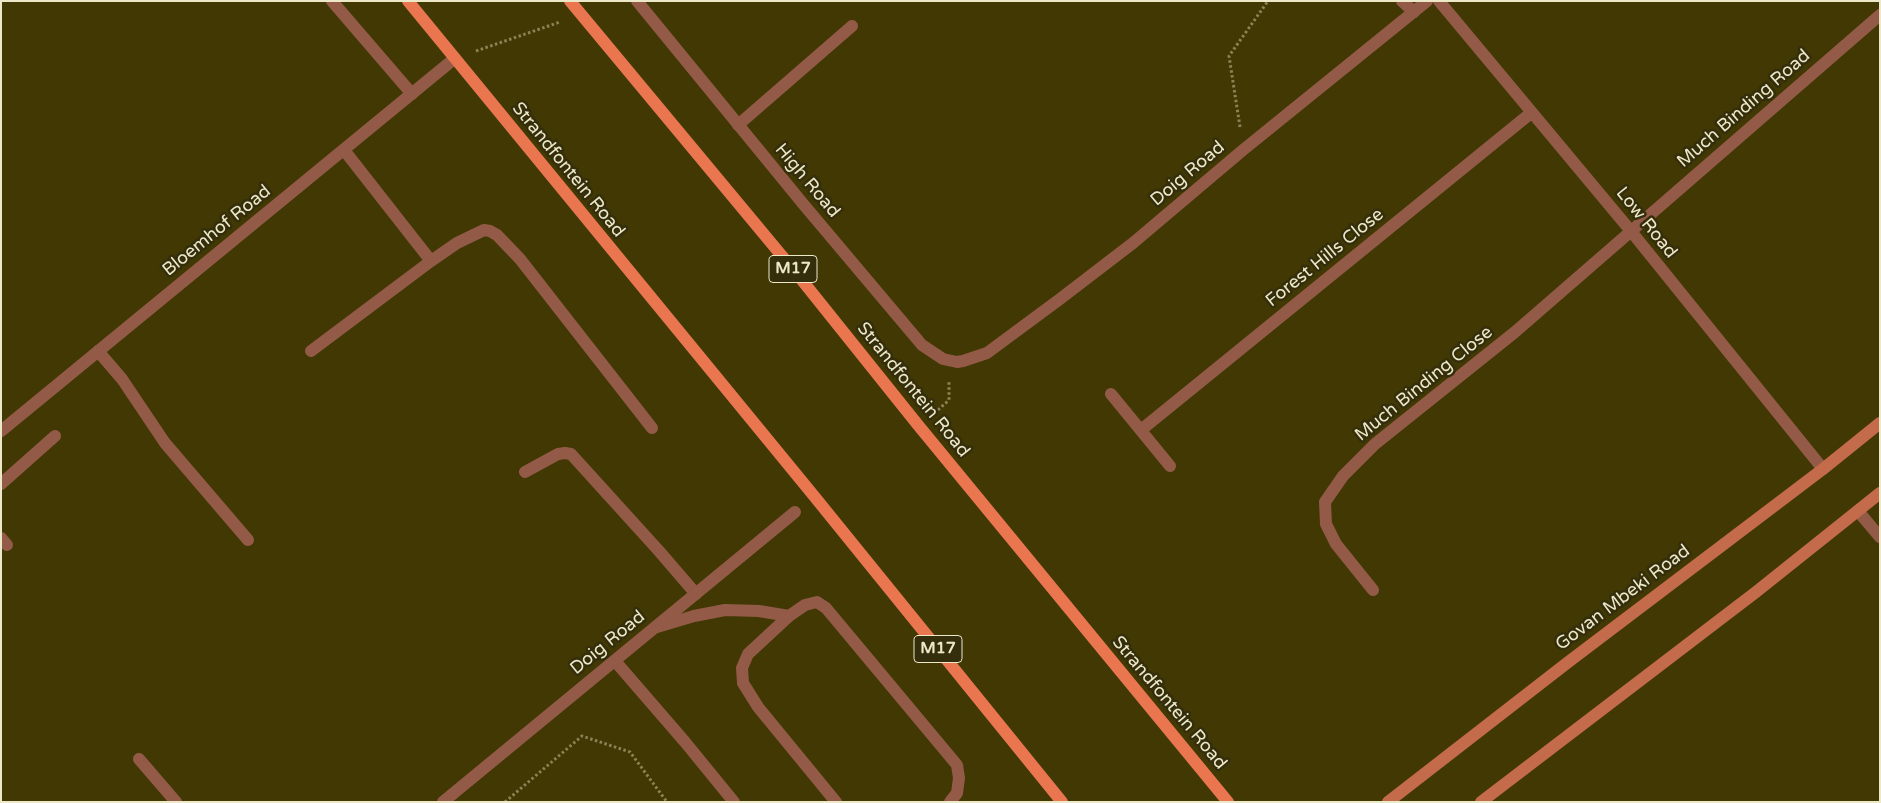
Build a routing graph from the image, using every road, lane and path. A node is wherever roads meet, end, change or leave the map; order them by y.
1 (332, 1) edge
2 (408, 1) edge
3 (570, 1) edge
4 (637, 1) edge
5 (1268, 1) edge
6 (1402, 1) edge
7 (1427, 1) edge
8 (1439, 1) edge
9 (1414, 12) junction
10 (581, 15) junction
11 (1880, 15) edge
12 (852, 26) dead end
13 (454, 59) junction
14 (412, 94) junction
15 (1531, 113) junction
16 (738, 125) junction
17 (344, 150) junction
18 (1244, 150) junction
19 (1630, 230) junction
20 (431, 261) junction
21 (98, 351) junction
22 (311, 352) dead end
23 (949, 362) junction
24 (1111, 394) dead end
25 (938, 410) dead end
26 (1880, 423) edge
27 (652, 428) dead end
28 (1140, 430) junction
29 (1, 431) edge
30 (55, 436) dead end
31 (1170, 466) dead end
32 (1823, 469) junction
33 (526, 472) dead end
34 (1, 484) edge
35 (1880, 493) edge
36 (1858, 510) junction
37 (795, 512) dead end
38 (1880, 537) edge
39 (248, 540) dead end
40 (1373, 590) dead end
41 (696, 594) junction
42 (790, 616) junction
43 (657, 626) junction
44 (614, 661) junction
45 (139, 759) dead end
46 (176, 802) edge
47 (443, 802) edge
48 (505, 802) edge
49 (667, 802) edge
50 (734, 802) edge
51 (836, 802) edge
52 (950, 802) edge
53 (1062, 802) edge
54 (1228, 802) edge
55 (1388, 802) edge
56 (1481, 802) edge

1 - 14 street
2 - 13 main road, Strandfontein Road / M17
3 - 10 main road, Strandfontein Road / M17
4 - 16 street, High Road
5 - 18 path
6 - 9 street
7 - 9 street, Doig Road
8 - 15 street, Low Road
9 - 18 street, Doig Road
10 - 13 path
10 - 54 main road, Strandfontein Road / M17
11 - 19 street, Much Binding Road
12 - 16 street
13 - 14 street, Bloemhof Road
13 - 53 main road, Strandfontein Road / M17
14 - 17 street, Bloemhof Road
15 - 19 street, Low Road
15 - 28 street, Forest Hills Close
16 - 23 street, High Road
17 - 20 street
17 - 21 street, Bloemhof Road
18 - 23 street, Doig Road
19 - 32 street, Low Road
19 - 40 street, Much Binding Close
20 - 22 street
20 - 27 street
21 - 29 street, Bloemhof Road
21 - 39 street
23 - 25 path
24 - 28 street
26 - 32 main road, Govan Mbeki Road
28 - 31 street
30 - 34 street
32 - 55 main road, Govan Mbeki Road
33 - 41 street
35 - 36 main road
36 - 38 street
36 - 56 main road
37 - 41 street, Doig Road
41 - 43 street, Doig Road
42 - 43 street
42 - 51 street
42 - 52 street
43 - 44 street, Doig Road
44 - 47 street, Doig Road
44 - 50 street
45 - 46 street
48 - 49 path

